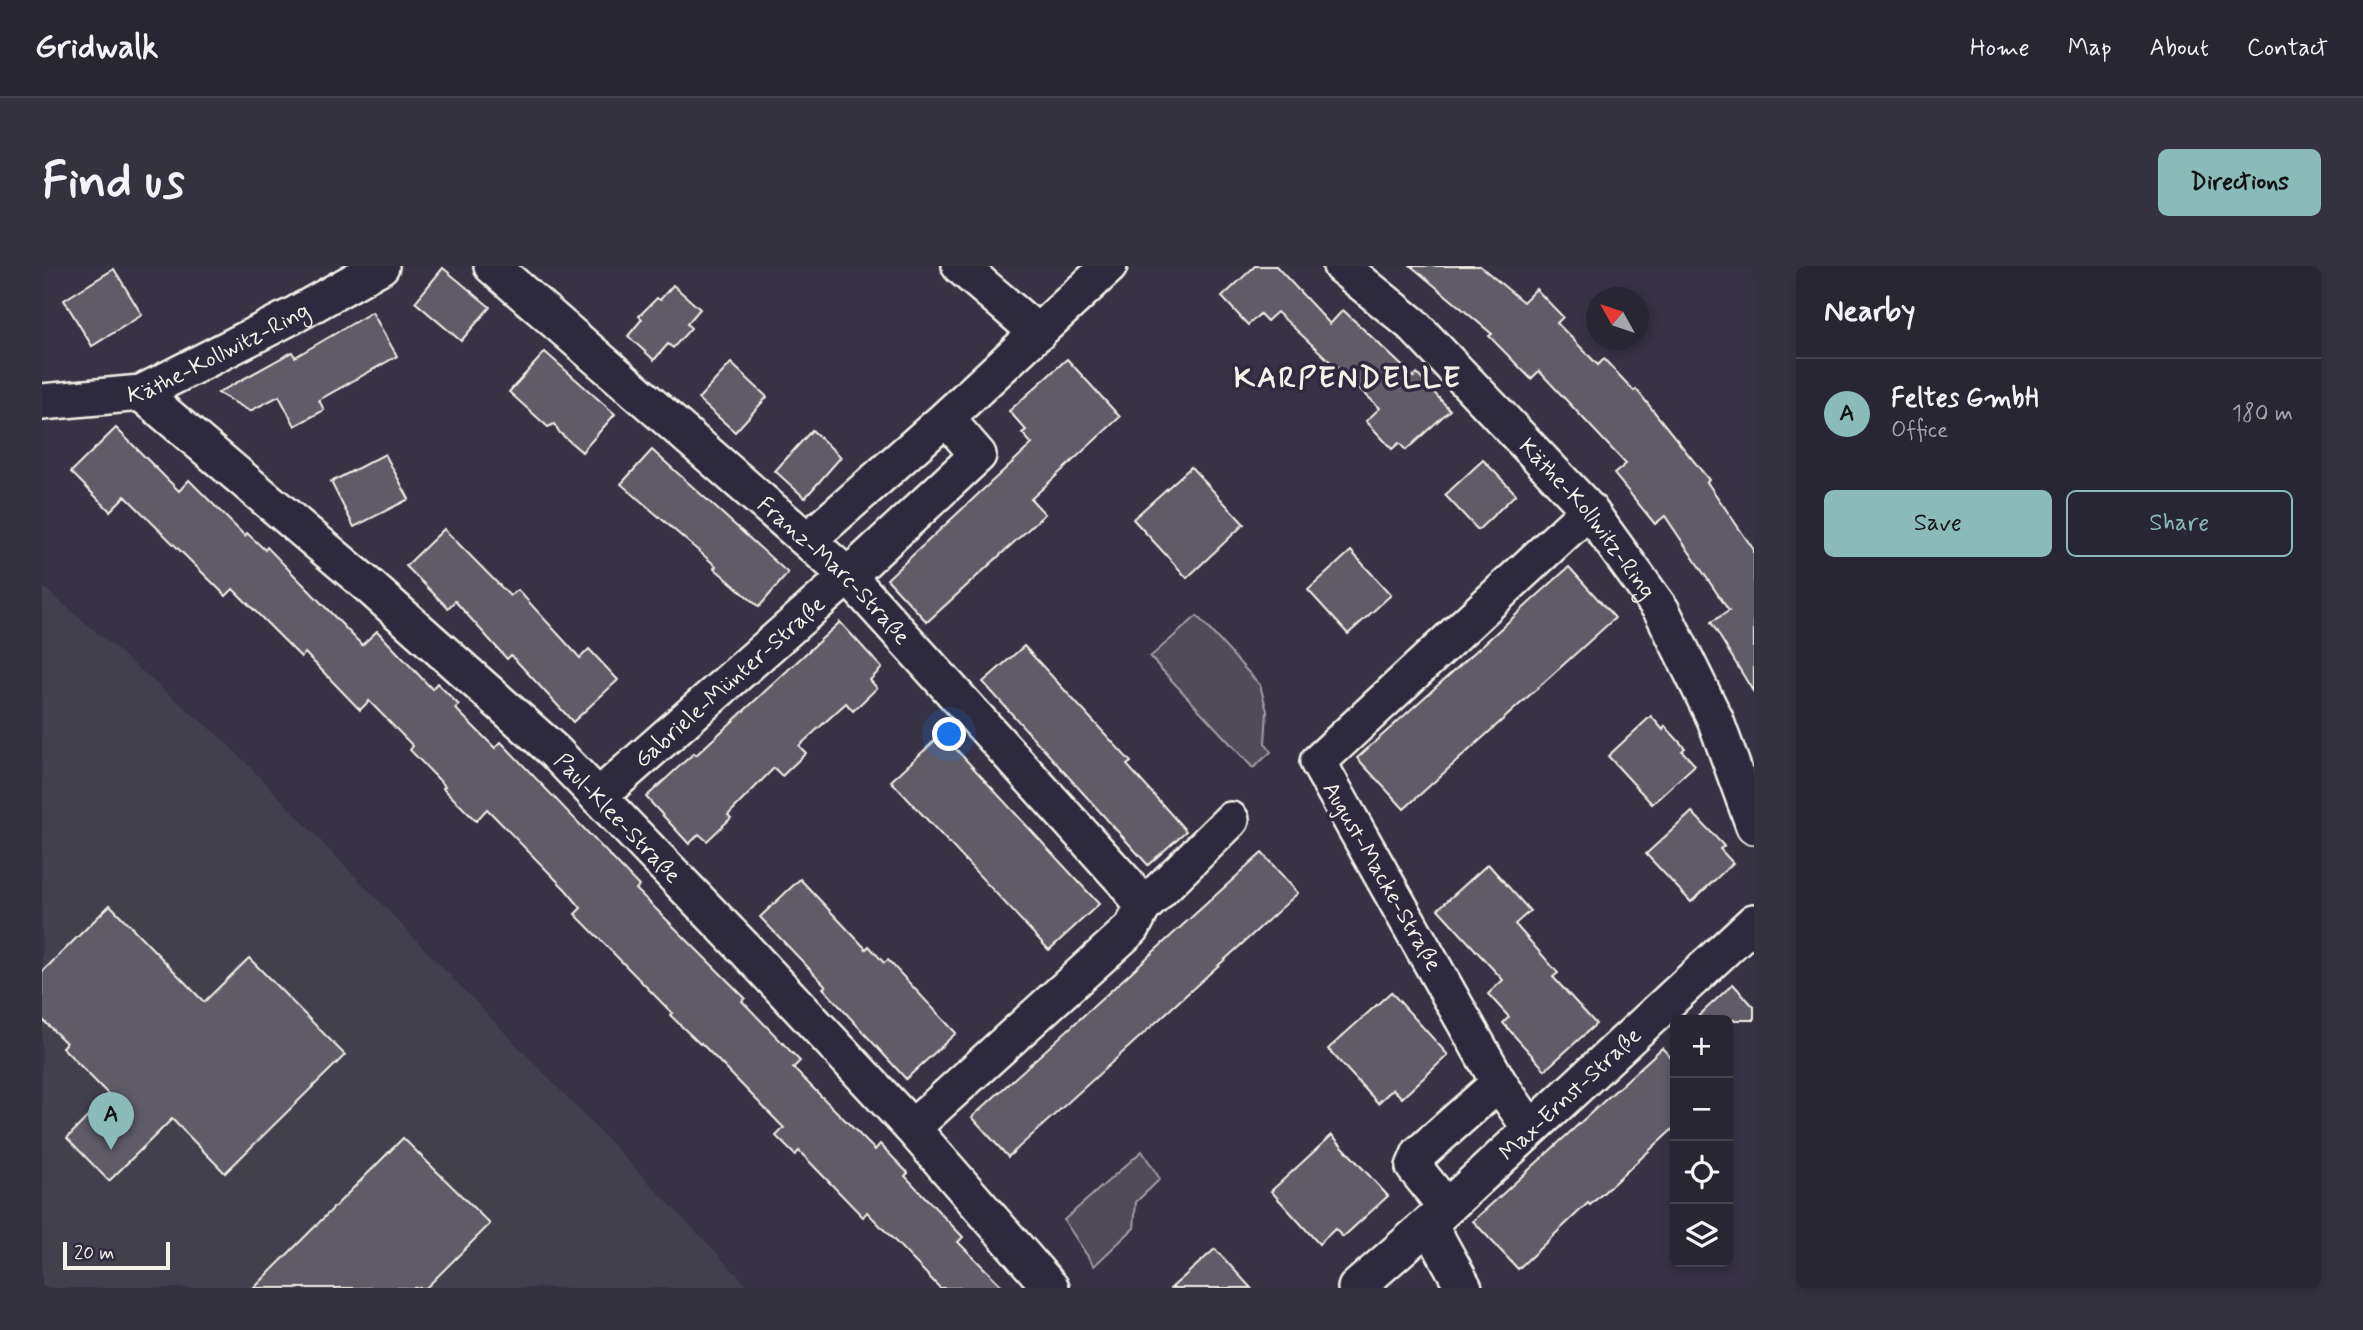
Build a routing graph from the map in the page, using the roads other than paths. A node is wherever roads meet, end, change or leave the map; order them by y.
1 (381, 266) edge
2 (492, 266) edge
3 (960, 266) edge
4 (1109, 266) edge
5 (1341, 266) edge
6 (1038, 333) junction
7 (141, 393) junction
8 (42, 402) edge
9 (946, 418) junction
10 (1589, 510) junction
11 (808, 540) junction
12 (848, 576) junction
13 (598, 797) junction
14 (1231, 820) dead end
15 (1754, 826) edge
16 (1143, 906) junction
17 (1754, 922) edge
18 (1499, 1083) junction
19 (912, 1128) junction
20 (1530, 1128) junction
21 (1437, 1215) junction
22 (1051, 1288) edge
23 (1356, 1288) edge
24 (1464, 1288) edge

1 - 7 street, Käthe-Kollwitz-Ring
2 - 11 street, Franz-Marc-Straße
3 - 6 street
4 - 6 street
5 - 10 street, Käthe-Kollwitz-Ring
6 - 9 street
7 - 8 street, Käthe-Kollwitz-Ring
7 - 13 street, Paul-Klee-Straße
9 - 11 street
9 - 12 street, Gabriele-Münter-Straße
10 - 15 street, Käthe-Kollwitz-Ring
10 - 18 street, August-Macke-Straße
11 - 12 street, Franz-Marc-Straße
12 - 13 street, Gabriele-Münter-Straße
12 - 16 street, Franz-Marc-Straße
13 - 19 street, Paul-Klee-Straße
14 - 16 street
16 - 19 street
17 - 20 street, Max-Ernst-Straße
18 - 20 street, August-Macke-Straße
18 - 21 street
19 - 22 street, Paul-Klee-Straße
20 - 21 street, Max-Ernst-Straße
21 - 23 street, Max-Ernst-Straße
21 - 24 street

